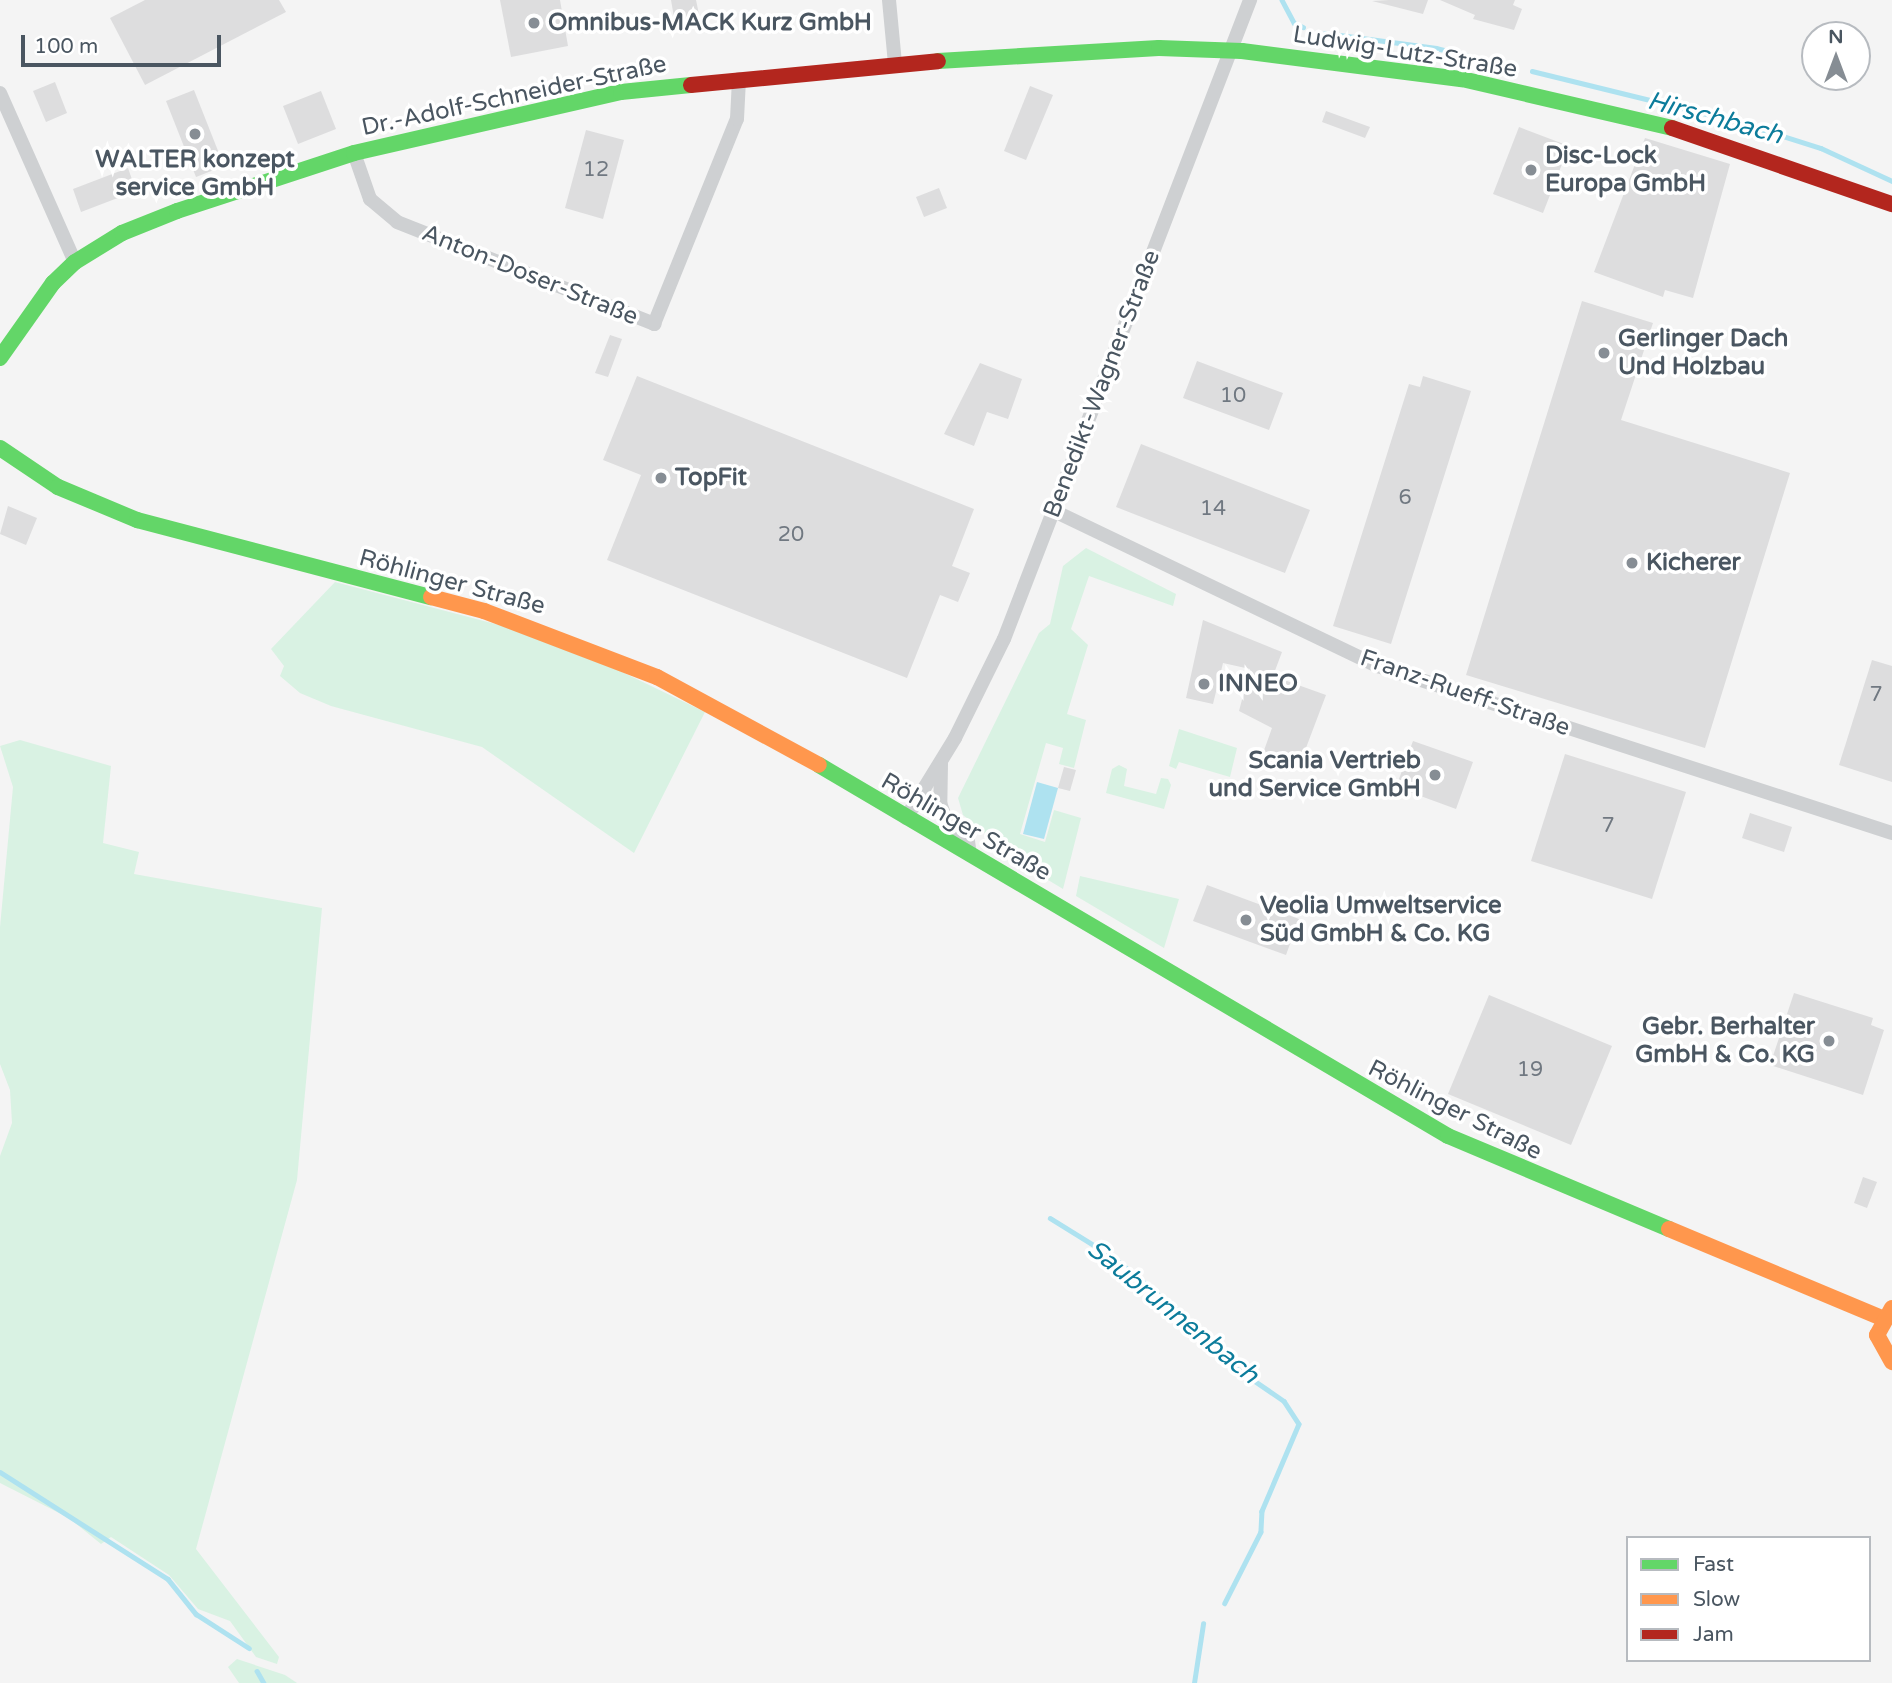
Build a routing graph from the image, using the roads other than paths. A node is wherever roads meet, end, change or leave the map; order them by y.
1 (889, 0) edge
2 (1250, 0) edge
3 (1231, 51) junction
4 (895, 64) junction
5 (739, 79) junction
6 (0, 93) edge
7 (354, 153) junction
8 (1892, 204) edge
9 (75, 262) junction
10 (0, 358) edge
11 (0, 448) edge
12 (1054, 511) junction
13 (941, 762) junction
14 (906, 818) junction
15 (1892, 834) edge
16 (970, 855) junction
17 (1887, 1313) edge
18 (1892, 1362) edge

1 - 4 street
2 - 3 street, Benedikt-Wagner-Straße
3 - 4 street, Dr.-Adolf-Schneider-Straße
3 - 8 street, Ludwig-Lutz-Straße
3 - 12 street, Benedikt-Wagner-Straße
4 - 5 street, Dr.-Adolf-Schneider-Straße
5 - 7 street, Dr.-Adolf-Schneider-Straße
5 - 7 street, Anton-Doser-Straße
6 - 9 street
7 - 9 street, Dr.-Adolf-Schneider-Straße
9 - 10 street, Dr.-Adolf-Schneider-Straße
11 - 14 street, Röhlinger Straße
12 - 13 street, Benedikt-Wagner-Straße
12 - 15 street, Franz-Rueff-Straße
13 - 14 street, Benedikt-Wagner-Straße
13 - 16 street, Benedikt-Wagner-Straße
14 - 16 street, Röhlinger Straße
16 - 17 street, Röhlinger Straße
17 - 18 street

